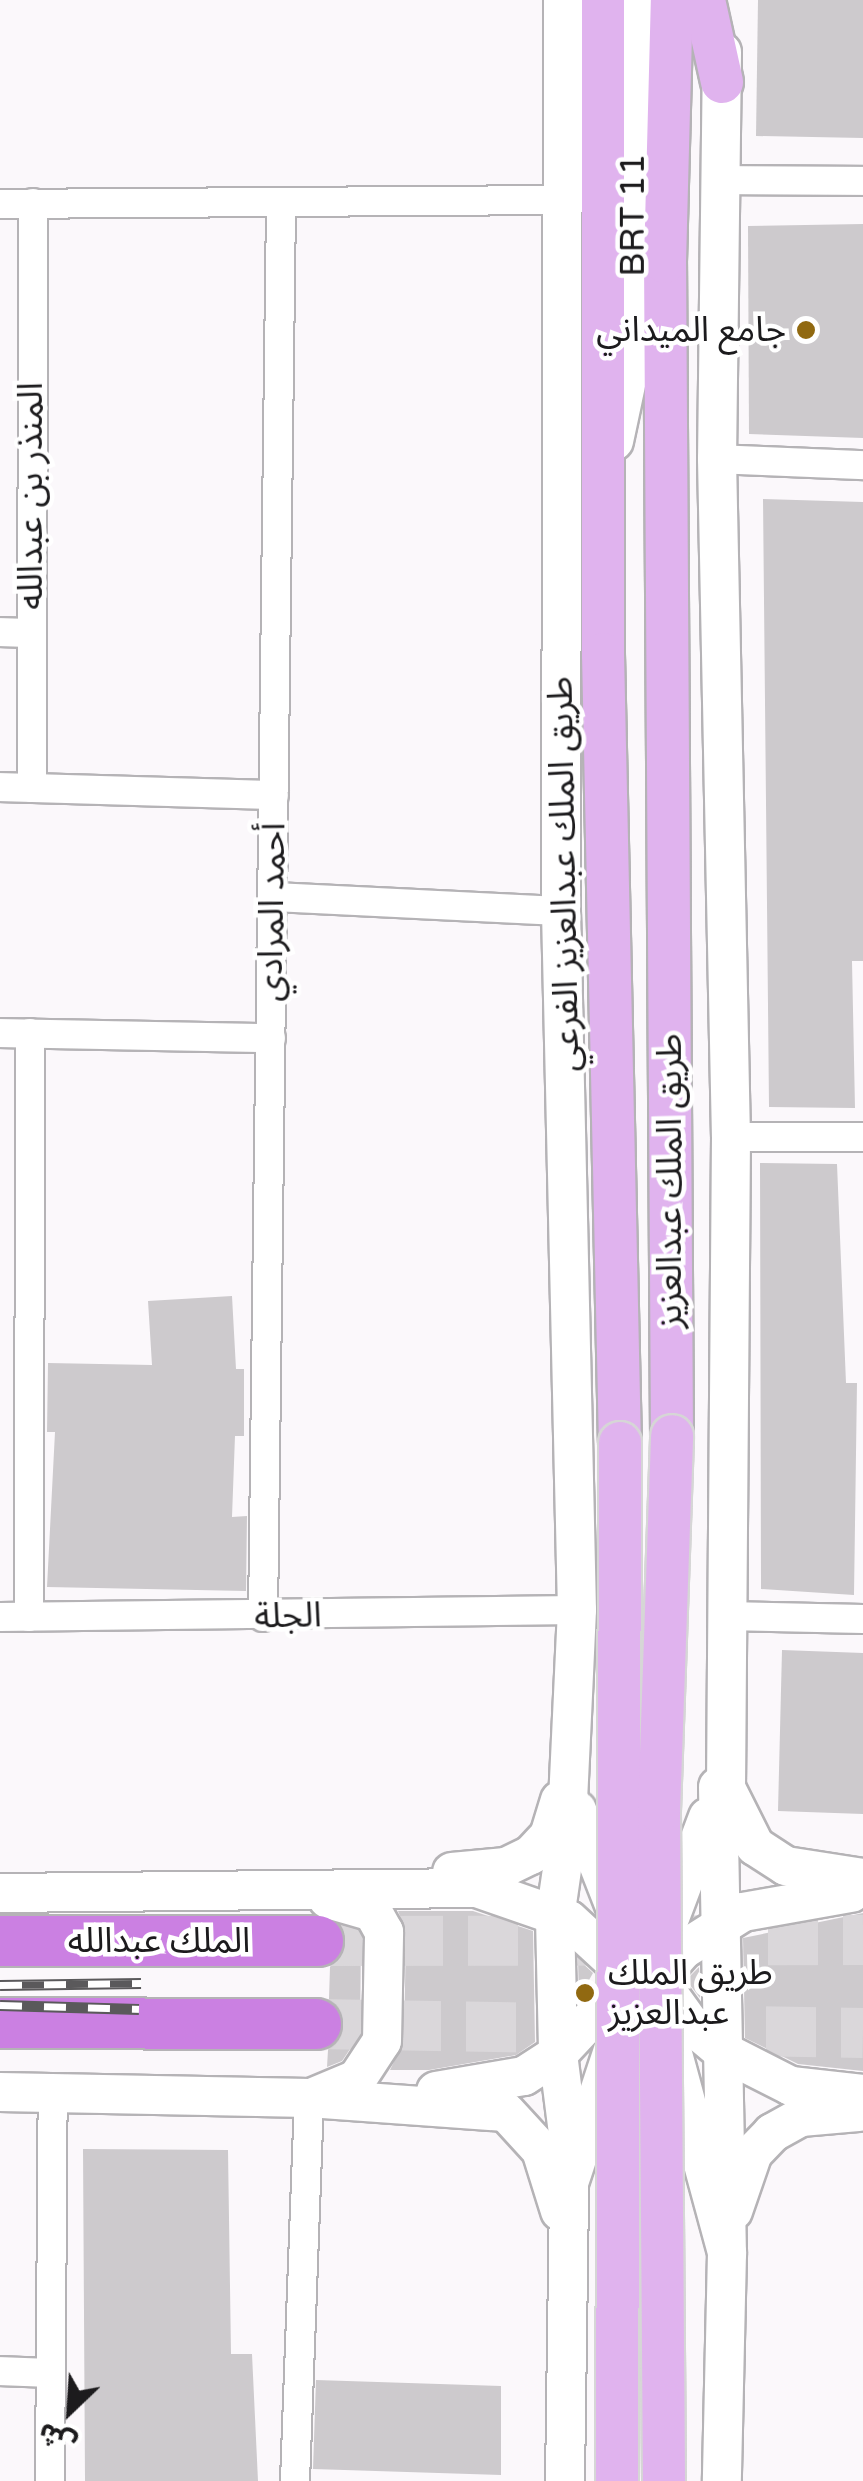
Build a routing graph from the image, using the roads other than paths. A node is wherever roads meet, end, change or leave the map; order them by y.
1 (563, 0) edge
2 (603, 0) edge
3 (634, 0) edge
4 (672, 0) edge
5 (704, 0) edge
6 (724, 0) edge
7 (722, 82) junction
8 (722, 180) junction
9 (863, 181) edge
10 (561, 200) junction
11 (33, 203) junction
12 (0, 204) edge
13 (281, 206) junction
14 (716, 459) junction
15 (863, 464) edge
16 (605, 487) junction
17 (0, 632) edge
18 (30, 633) junction
19 (603, 654) junction
20 (0, 788) edge
21 (32, 788) junction
22 (274, 795) junction
23 (273, 897) junction
24 (562, 911) junction
25 (0, 1033) edge
26 (30, 1033) junction
27 (271, 1038) junction
28 (566, 1041) junction
29 (732, 1136) junction
30 (863, 1137) edge
31 (577, 1610) junction
32 (14, 1616) edge
33 (726, 1616) junction
34 (263, 1617) junction
35 (863, 1619) edge
36 (725, 1727) junction
37 (568, 1748) junction
38 (718, 1788) junction
39 (863, 1878) edge
40 (250, 1891) junction
41 (0, 1893) edge
42 (863, 1893) edge
43 (555, 1918) junction
44 (718, 1926) junction
45 (0, 1941) edge
46 (318, 1941) tunnel mouth
47 (644, 1976) junction
48 (0, 2023) edge
49 (316, 2024) tunnel mouth
50 (722, 2051) junction
51 (558, 2054) junction
52 (0, 2092) edge
53 (53, 2093) junction
54 (863, 2094) edge
55 (309, 2098) junction
56 (863, 2111) edge
57 (572, 2165) junction
58 (726, 2253) junction
59 (568, 2256) junction
60 (0, 2372) edge
61 (50, 2373) junction
62 (50, 2481) edge
63 (295, 2481) edge
64 (565, 2481) edge
65 (617, 2481) edge
66 (664, 2481) edge
67 (722, 2481) edge

1 - 10 main road, طريق الملك عبدالعزيز الفرعي
2 - 16 main road, طريق الملك عبدالعزيز
3 - 16 main road, BRT 11
4 - 66 main road, طريق الملك عبدالعزيز, bridge
5 - 7 main road
6 - 7 main road
7 - 8 main road
8 - 9 street
8 - 14 main road
10 - 13 street
10 - 24 main road, طريق الملك عبدالعزيز الفرعي
11 - 12 street
11 - 13 street
11 - 18 street, المنذر بن عبدالله
13 - 22 street, أحمد المرادي
14 - 15 street
14 - 29 main road
16 - 19 main road, طريق الملك عبدالعزيز
17 - 18 street
18 - 21 street, المنذر بن عبدالله
19 - 28 main road
19 - 65 main road, طريق الملك عبدالعزيز, bridge
20 - 21 street
21 - 22 street
22 - 23 street, أحمد المرادي
23 - 24 street
23 - 27 street, أحمد المرادي
24 - 28 main road, طريق الملك عبدالعزيز الفرعي
25 - 26 street
26 - 27 street
26 - 32 street
27 - 34 street, أحمد المرادي
28 - 31 main road, طريق الملك عبدالعزيز الفرعي
29 - 30 street
29 - 33 main road
31 - 34 street, الجلة
31 - 37 main road, طريق الملك عبدالعزيز الفرعي
32 - 34 street, الجلة
33 - 35 street
33 - 36 main road
36 - 37 main road
36 - 38 main road
36 - 39 main road
37 - 40 main road
37 - 43 main road
37 - 47 main road
38 - 44 main road
38 - 47 main road
40 - 41 main road
40 - 43 main road
40 - 55 main road
42 - 44 main road
43 - 47 main road
43 - 51 main road
44 - 47 main road
44 - 50 main road
45 - 46 highway, الملك عبدالله
47 - 50 main road
47 - 51 main road
47 - 57 main road
47 - 58 main road
48 - 49 highway
50 - 54 main road
50 - 58 main road
51 - 55 main road
51 - 57 main road
52 - 53 main road
53 - 55 main road
53 - 61 street
55 - 59 main road
55 - 63 street
56 - 58 main road
57 - 59 main road
58 - 59 main road
58 - 67 main road
59 - 64 main road
60 - 61 street
61 - 62 street

